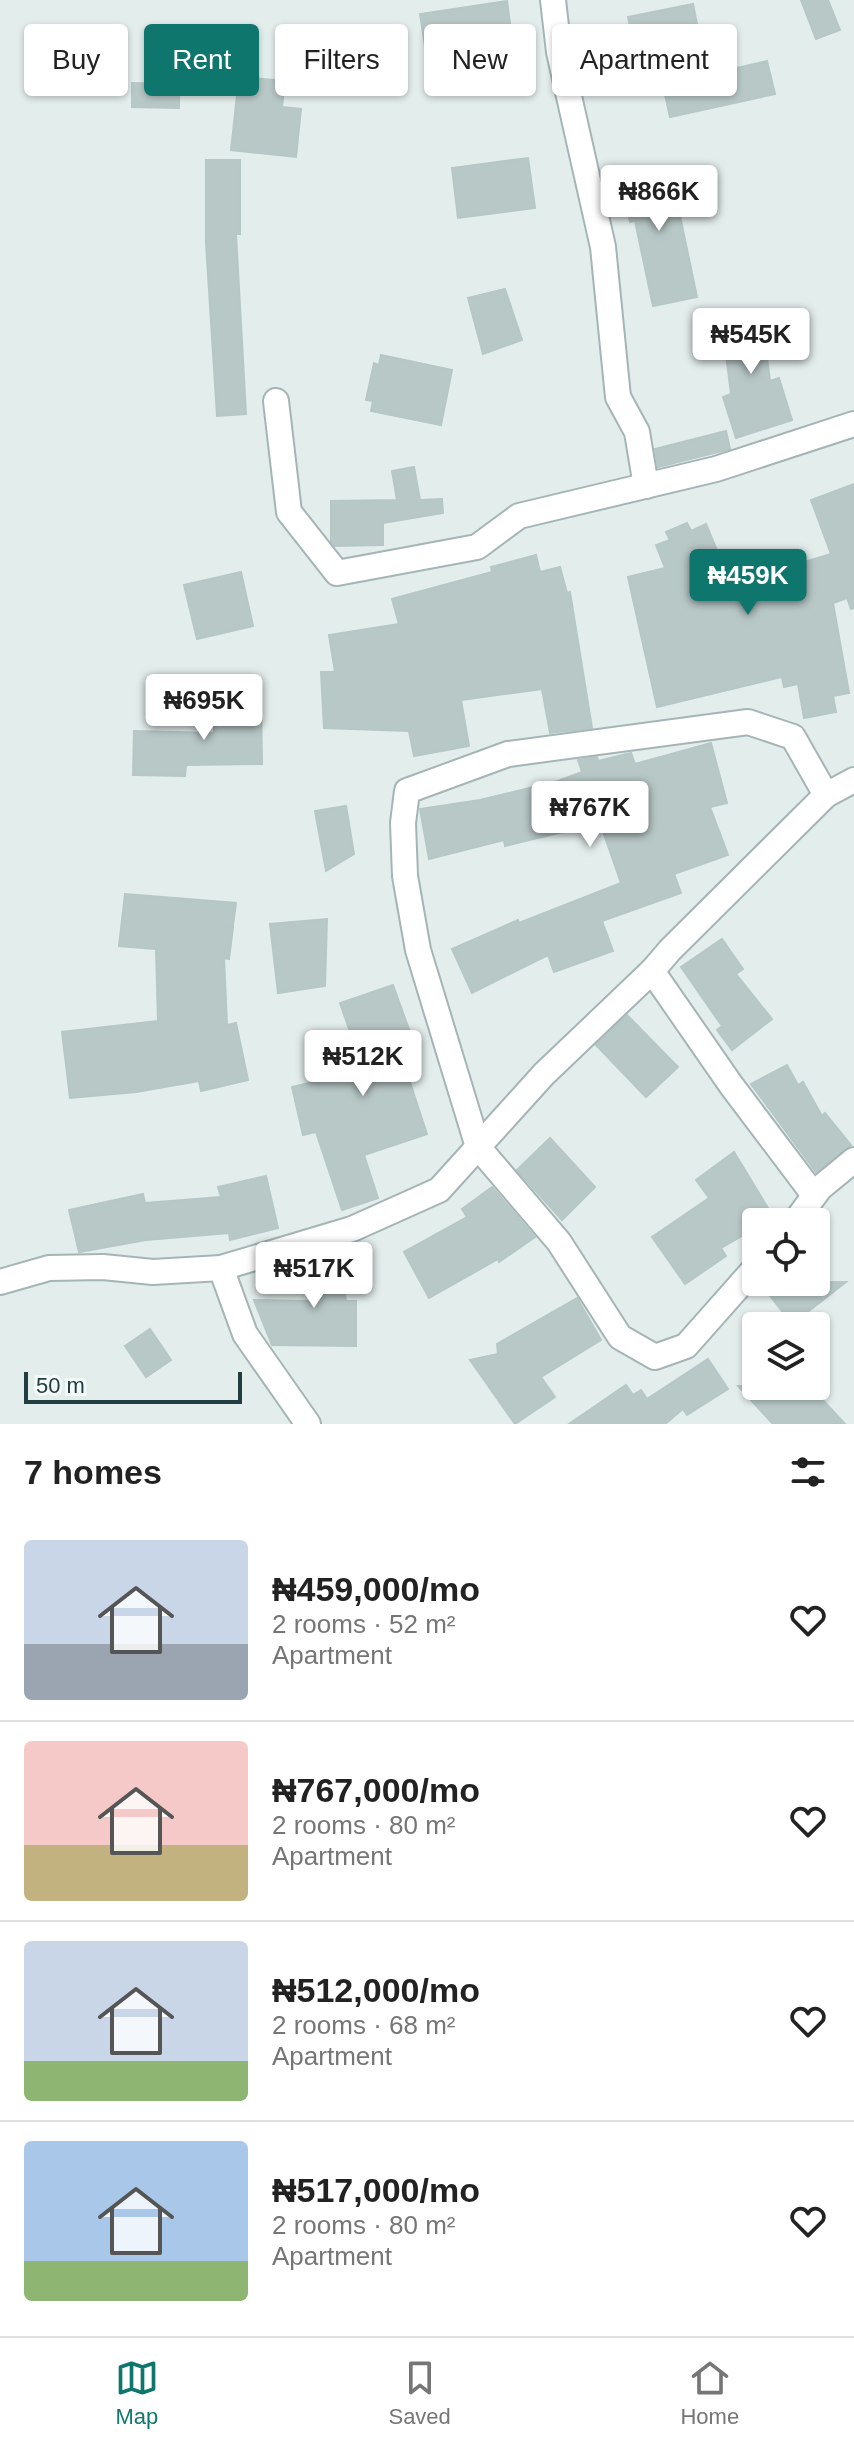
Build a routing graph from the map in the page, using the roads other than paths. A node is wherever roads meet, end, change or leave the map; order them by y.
1 (553, 0) edge
2 (276, 401) dead end
3 (854, 424) edge
4 (646, 486) junction
5 (854, 780) edge
6 (826, 795) junction
7 (652, 971) junction
8 (478, 1147) junction
9 (854, 1160) edge
10 (814, 1195) junction
11 (805, 1208) edge
12 (221, 1268) junction
13 (0, 1282) edge
14 (742, 1283) edge
15 (308, 1424) edge

1 - 4 street
2 - 4 street
3 - 4 street
5 - 6 street
6 - 7 street
6 - 8 street
7 - 8 street
7 - 10 street
8 - 12 street
8 - 14 street
9 - 10 street
10 - 11 street
12 - 13 street
12 - 15 street

